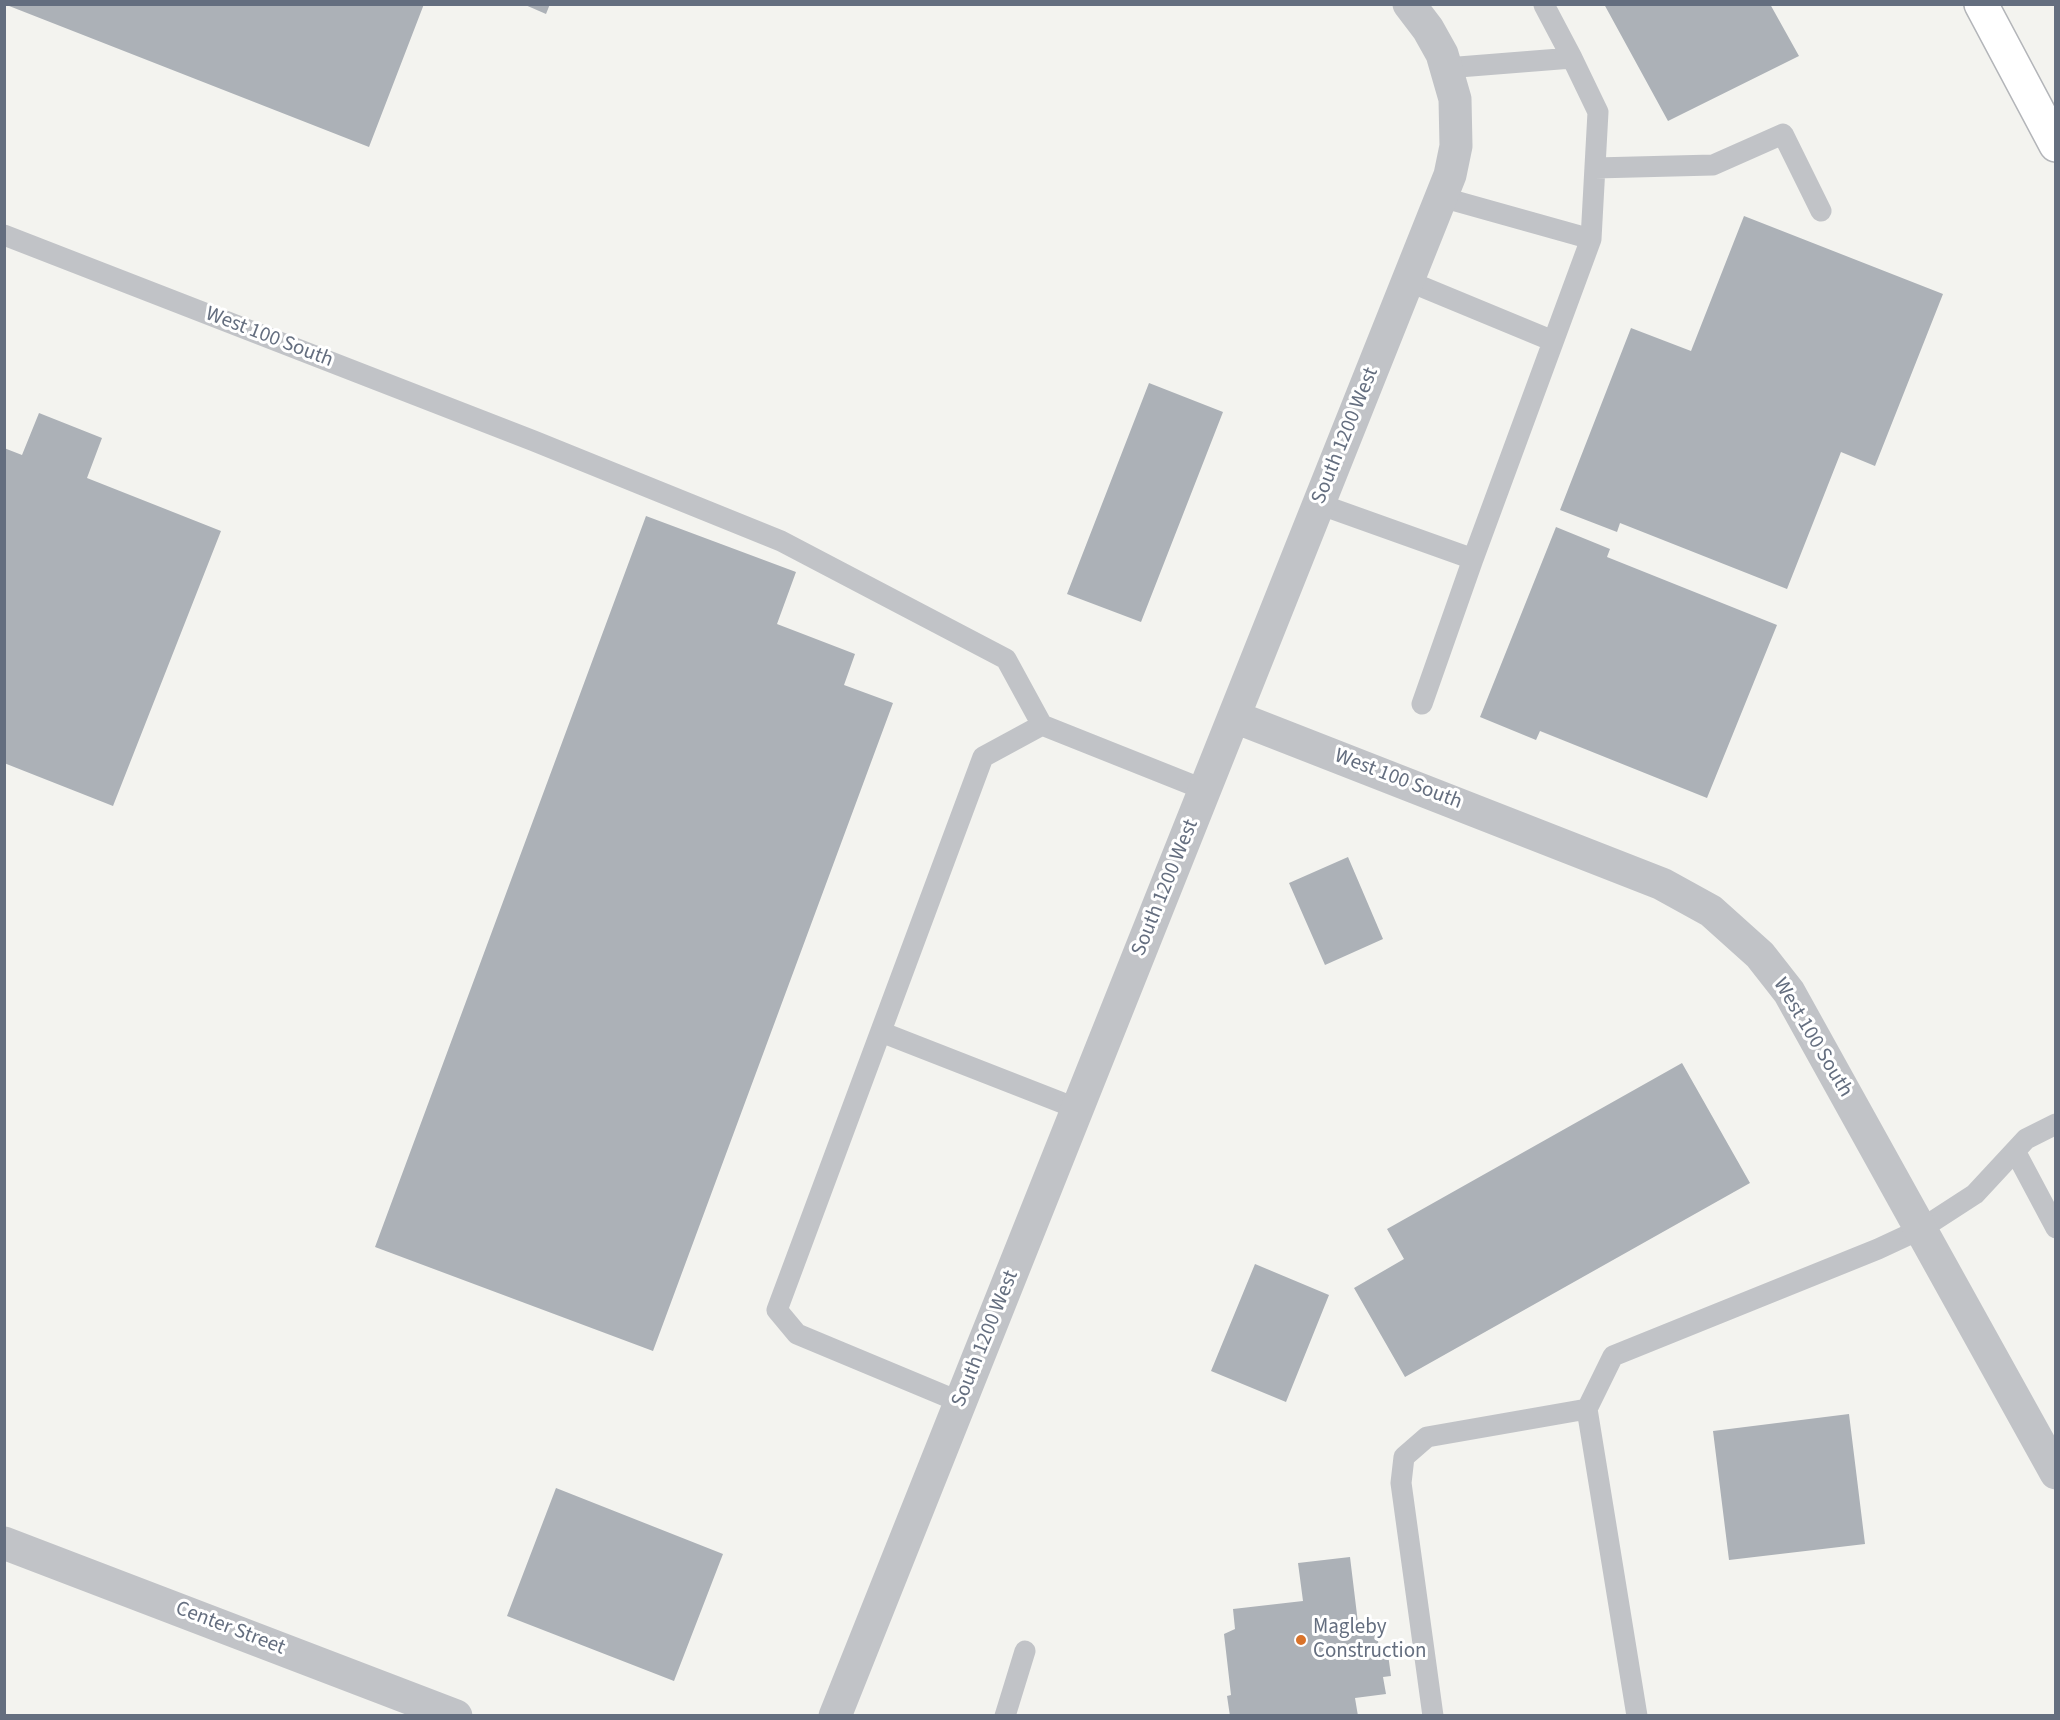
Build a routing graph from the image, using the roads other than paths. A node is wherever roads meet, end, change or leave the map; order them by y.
1 (1409, 4) edge
2 (1981, 4) edge
3 (1544, 5) edge
4 (1572, 58) junction
5 (1444, 61) junction
6 (2055, 145) edge
7 (1595, 168) junction
8 (1441, 197) junction
9 (1821, 210) dead end
10 (4, 235) edge
11 (1591, 239) junction
12 (1408, 281) junction
13 (1553, 341) junction
14 (1319, 504) junction
15 (1473, 559) junction
16 (1422, 704) dead end
17 (1235, 717) junction
18 (1042, 725) junction
19 (1205, 790) junction
20 (881, 1032) junction
21 (1078, 1109) junction
22 (2055, 1124) edge
23 (2015, 1151) junction
24 (2055, 1228) edge
25 (1921, 1229) junction
26 (960, 1402) junction
27 (1587, 1409) junction
28 (2055, 1473) edge
29 (4, 1543) edge
30 (1025, 1651) dead end
31 (456, 1716) edge
32 (835, 1716) edge
33 (1005, 1716) edge
34 (1433, 1716) edge
35 (1637, 1716) edge

1 - 5 street, South 1200 West
2 - 6 highway
3 - 4 lane
4 - 5 lane
4 - 7 lane
5 - 8 street, South 1200 West
7 - 9 lane
7 - 11 lane
8 - 11 lane
8 - 12 street, South 1200 West
10 - 18 lane, West 100 South
11 - 13 lane
12 - 13 lane
12 - 14 street, South 1200 West
13 - 15 lane
14 - 15 lane
14 - 17 street, South 1200 West
15 - 16 lane
17 - 19 street, South 1200 West
17 - 25 street, West 100 South
18 - 19 lane
18 - 20 lane
19 - 21 street, South 1200 West
20 - 21 lane
20 - 26 lane
21 - 26 street, South 1200 West
22 - 23 lane
23 - 24 lane
23 - 25 lane
25 - 27 lane
25 - 28 street, West 100 South
26 - 32 street, South 1200 West
27 - 34 lane
27 - 35 lane
29 - 31 street, Center Street
30 - 33 lane

